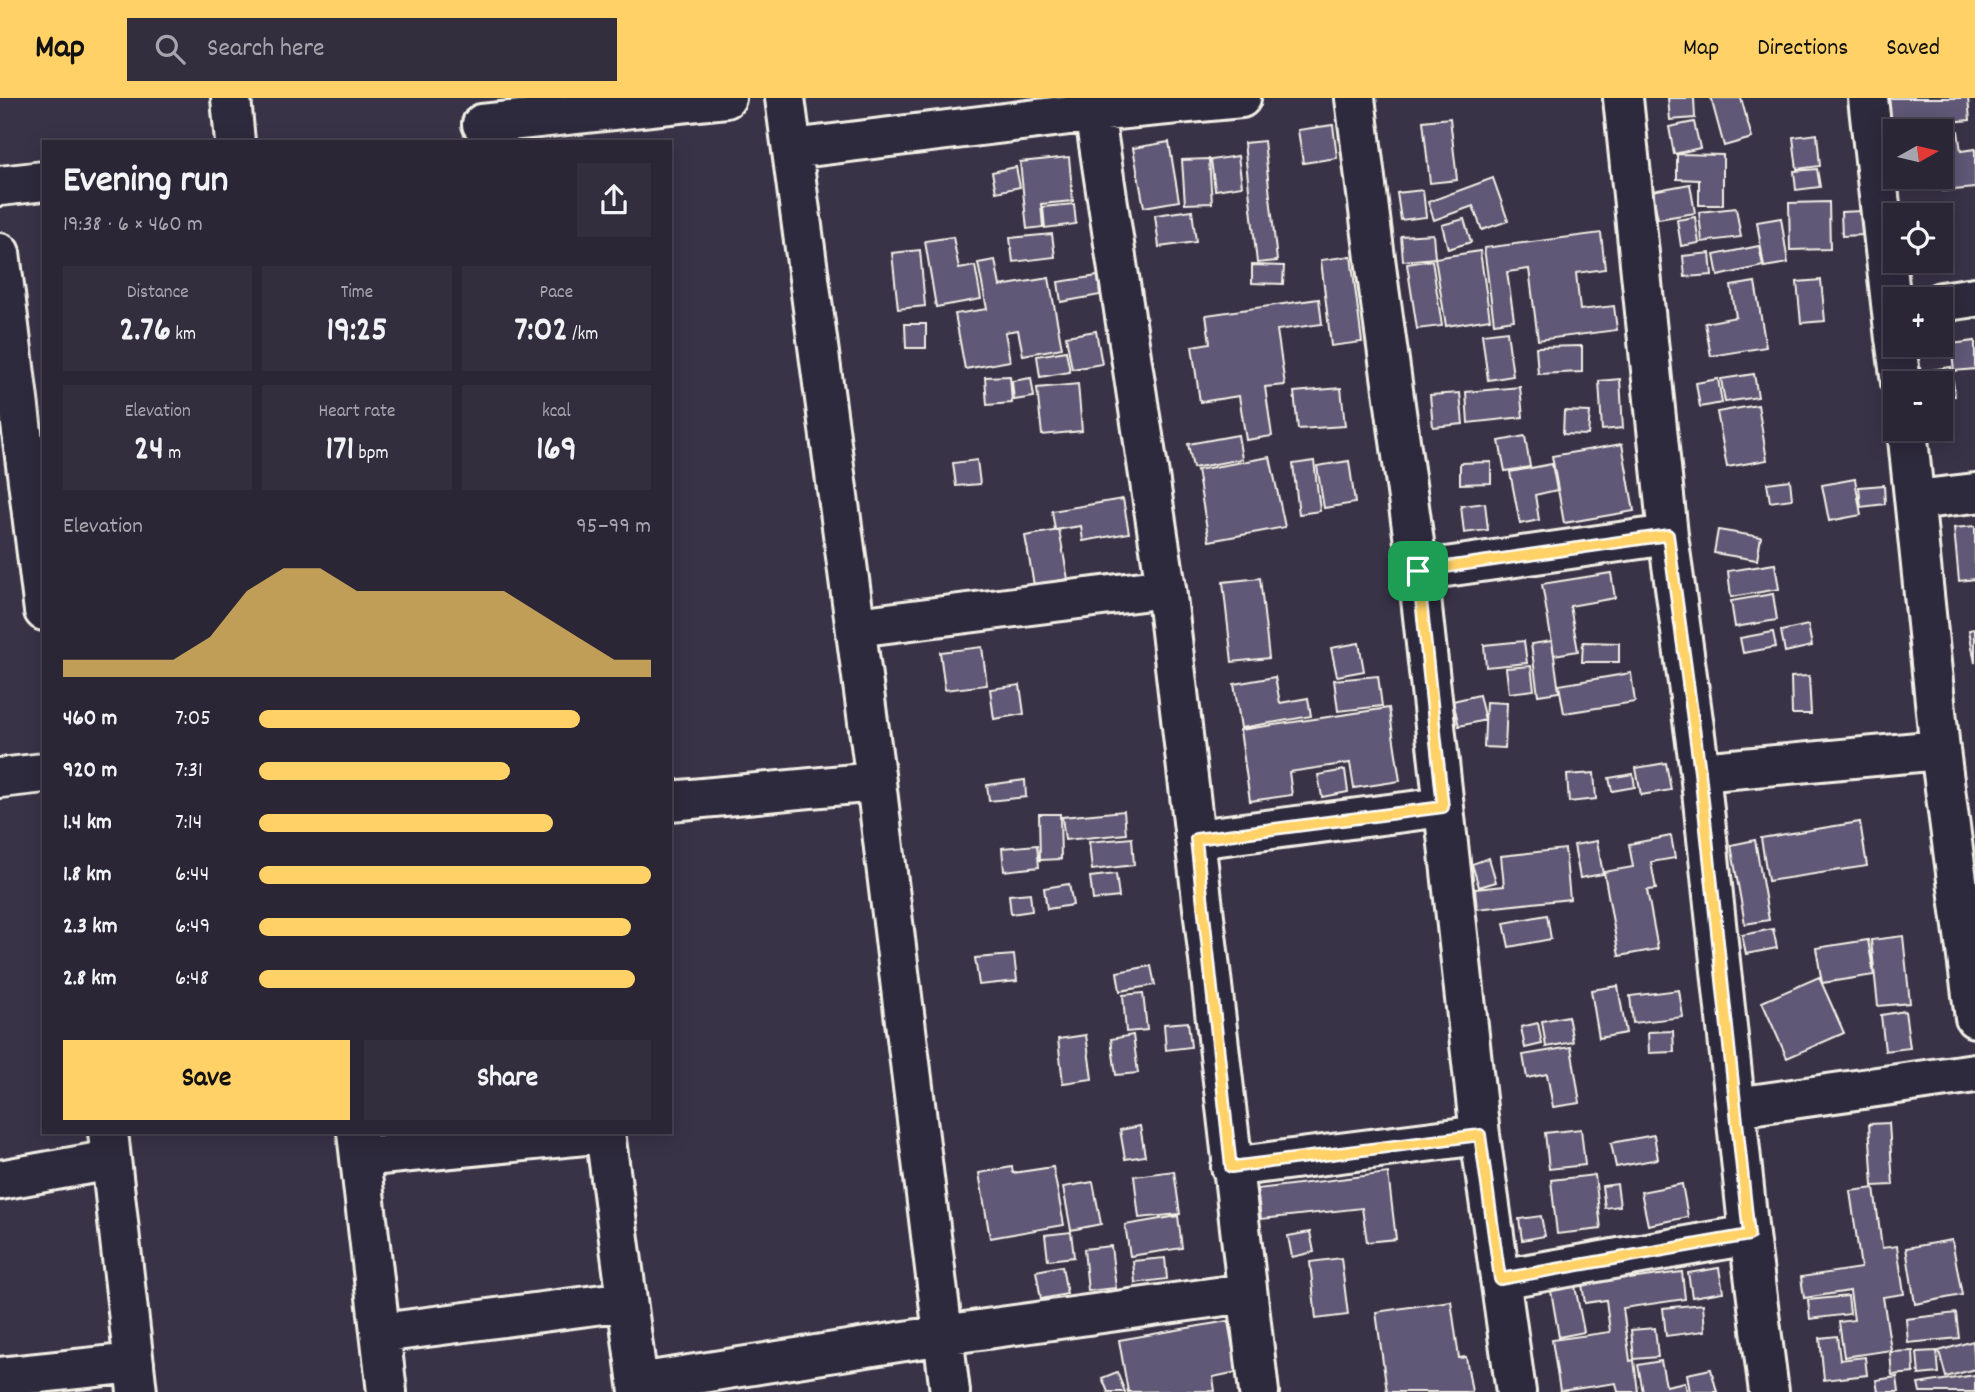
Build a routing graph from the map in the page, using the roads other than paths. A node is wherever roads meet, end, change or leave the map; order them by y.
1 (231, 98) edge
2 (726, 98) edge
3 (785, 98) edge
4 (1241, 98) edge
5 (1355, 98) edge
6 (1623, 98) edge
7 (1868, 98) edge
8 (1093, 105) edge
9 (482, 121) edge
10 (235, 140) edge
11 (792, 149) junction
12 (42, 181) edge
13 (0, 186) edge
14 (0, 253) edge
15 (1890, 287) edge
16 (1975, 297) edge
17 (1953, 300) edge
18 (8, 398) edge
19 (1908, 441) edge
20 (1975, 493) edge
21 (1915, 500) junction
22 (1668, 535) junction
23 (1418, 571) junction
24 (1166, 588) junction
25 (42, 599) edge
26 (856, 627) junction
27 (1940, 750) junction
28 (1700, 772) junction
29 (42, 774) edge
30 (0, 778) edge
31 (876, 782) junction
32 (672, 801) edge
33 (1443, 807) junction
34 (1196, 839) junction
35 (1975, 1018) edge
36 (1975, 1073) edge
37 (1736, 1107) junction
38 (567, 1134) edge
39 (605, 1134) edge
40 (1480, 1135) junction
41 (358, 1145) edge
42 (109, 1146) edge
43 (1231, 1167) junction
44 (0, 1180) edge
45 (1749, 1235) junction
46 (1500, 1279) junction
47 (1246, 1293) junction
48 (626, 1301) junction
49 (382, 1333) junction
50 (943, 1335) junction
51 (0, 1377) edge
52 (136, 1377) edge
53 (638, 1387) edge
54 (387, 1392) edge
55 (950, 1392) edge
56 (1259, 1392) edge
57 (1516, 1392) edge
58 (1769, 1392) edge

1 - 10 street
2 - 9 street
3 - 11 street
4 - 8 street
5 - 23 street
6 - 22 street
7 - 15 street
8 - 11 street
8 - 24 street
11 - 26 street
12 - 13 street
14 - 18 street
16 - 17 street
18 - 25 street
19 - 21 street
20 - 21 street
21 - 27 street
22 - 23 street
22 - 28 street
23 - 33 street
24 - 26 street
24 - 34 street
26 - 31 street
27 - 28 street
27 - 35 street
28 - 37 street
29 - 30 street
31 - 32 street
31 - 50 street
33 - 34 street
33 - 40 street
34 - 43 street
36 - 37 street
37 - 45 street
38 - 41 street
39 - 48 street
40 - 43 street
40 - 46 street
41 - 49 street
42 - 44 street
42 - 52 street
43 - 47 street
45 - 46 street
45 - 58 street
46 - 57 street
47 - 50 street
47 - 56 street
48 - 49 street
48 - 53 street
49 - 54 street
50 - 53 street
50 - 55 street
51 - 52 street

